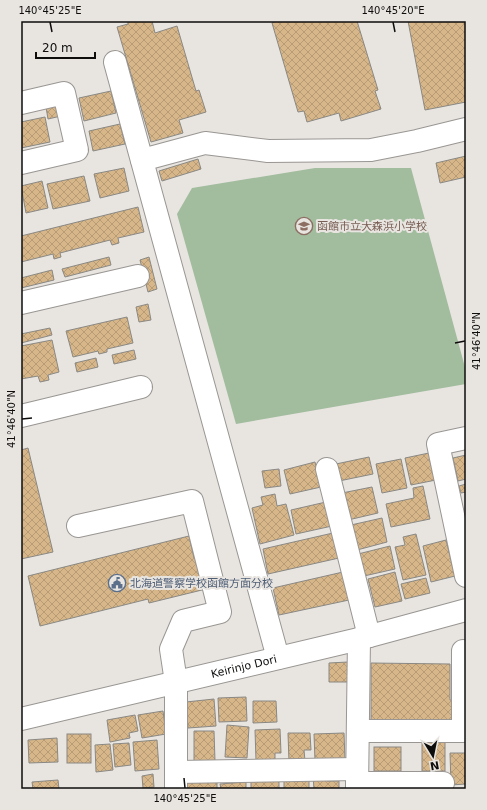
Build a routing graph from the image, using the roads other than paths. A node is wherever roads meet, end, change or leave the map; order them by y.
1 (115, 62) dead end
2 (21, 103) edge
3 (466, 129) edge
4 (142, 160) junction
5 (21, 163) edge
6 (138, 276) dead end
7 (21, 303) edge
8 (141, 387) dead end
9 (21, 416) edge
10 (466, 438) edge
11 (328, 468) dead end
12 (78, 526) dead end
13 (466, 576) edge
14 (466, 610) edge
15 (364, 637) junction
16 (463, 651) dead end
17 (278, 658) junction
18 (176, 682) junction
19 (21, 719) edge
20 (358, 731) junction
21 (176, 780) edge
22 (357, 780) edge
23 (443, 783) dead end

1 - 4 street
2 - 5 street
3 - 4 street
4 - 17 street
6 - 7 street
8 - 9 street
10 - 13 street
11 - 15 street
12 - 18 street
14 - 15 street, Keirinjo Dori
15 - 17 street, Keirinjo Dori
15 - 20 street
16 - 20 street
17 - 18 street, Keirinjo Dori
18 - 19 street, Keirinjo Dori
18 - 21 street
20 - 22 street
21 - 22 street
22 - 23 street

